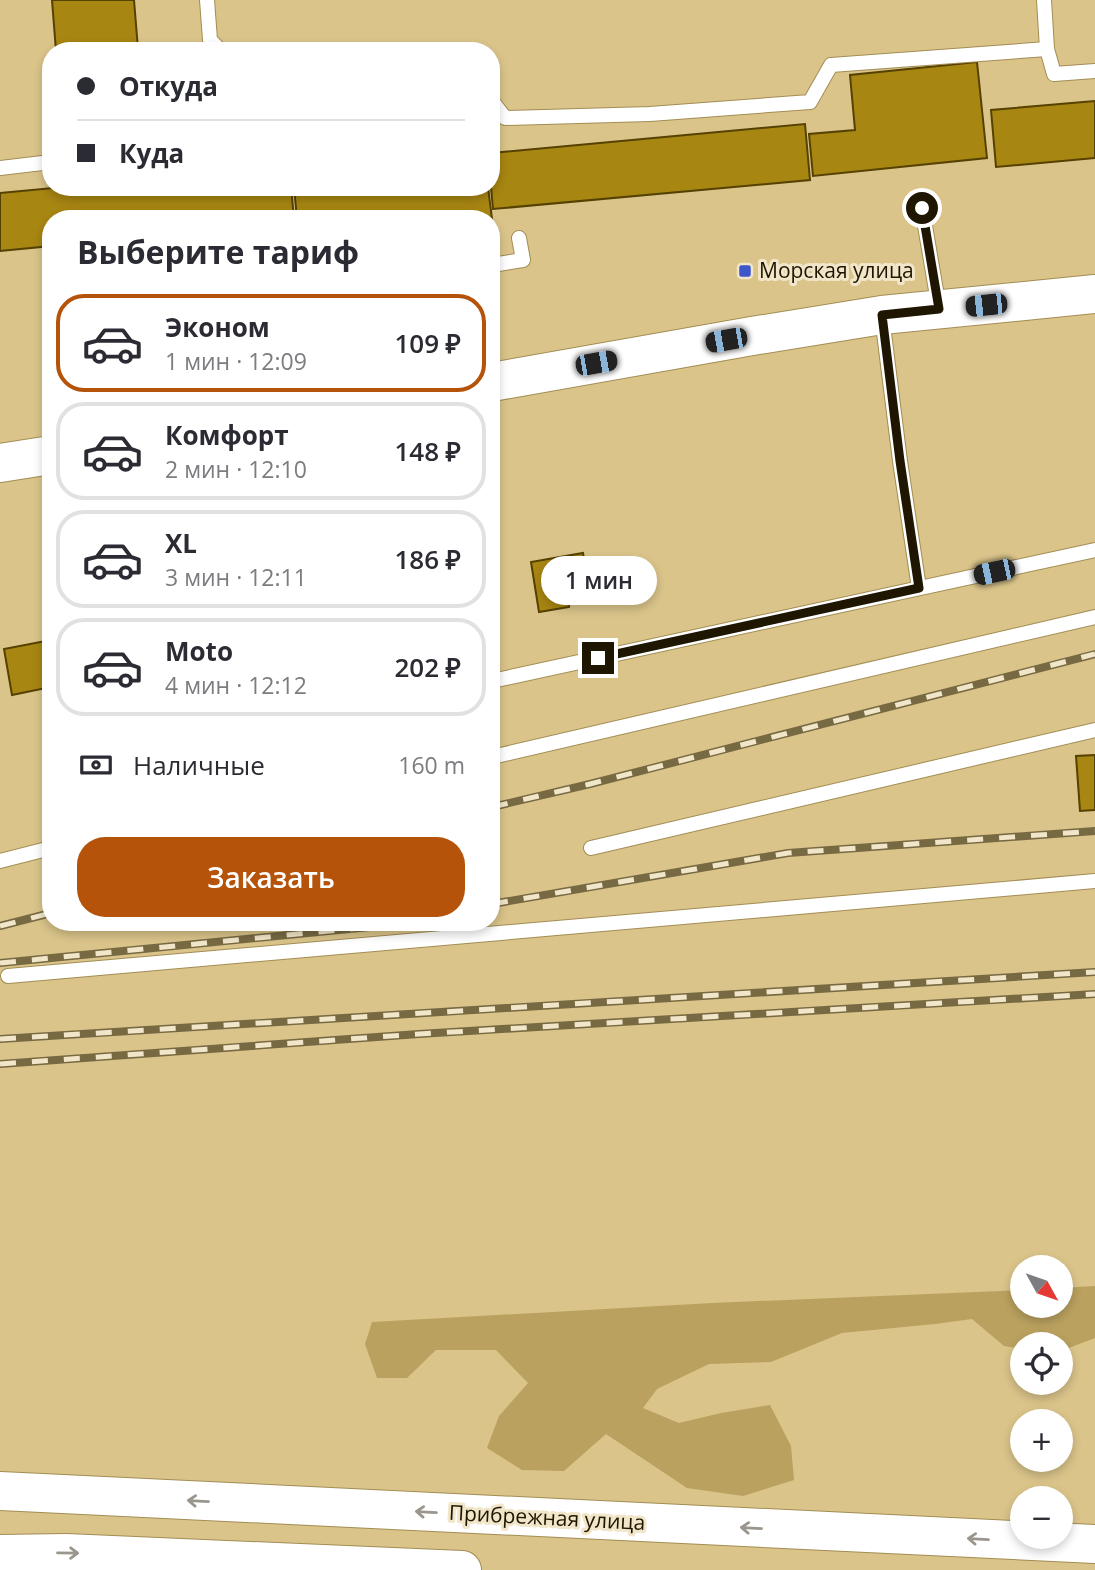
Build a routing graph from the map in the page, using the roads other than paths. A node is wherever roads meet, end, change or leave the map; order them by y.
1 (207, 0) edge
2 (1044, 0) edge
3 (212, 42) edge
4 (1047, 49) junction
5 (1095, 71) edge
6 (500, 111) edge
7 (42, 163) edge
8 (0, 168) edge
9 (922, 208) dead end
10 (519, 237) dead end
11 (500, 264) edge
12 (1095, 294) edge
13 (939, 309) junction
14 (882, 315) junction
15 (500, 381) edge
16 (42, 456) edge
17 (0, 463) edge
18 (1095, 550) edge
19 (919, 588) junction
20 (1095, 617) edge
21 (500, 679) edge
22 (1095, 730) edge
23 (500, 755) edge
24 (591, 848) dead end
25 (42, 850) edge
26 (0, 861) edge
27 (1095, 881) edge
28 (8, 976) dead end
29 (0, 1491) edge
30 (1095, 1544) edge
31 (0, 1554) edge
32 (461, 1570) edge

1 - 3 lane
2 - 4 lane
4 - 5 lane
4 - 6 lane
7 - 8 lane
9 - 13 lane
10 - 11 lane
12 - 13 main road
13 - 14 main road
14 - 15 main road
14 - 19 lane
16 - 17 main road
18 - 19 lane
19 - 21 lane
20 - 23 lane
22 - 24 lane
25 - 26 lane
27 - 28 lane
30 -> 29 main road, Прибрежная улица
31 -> 32 main road

